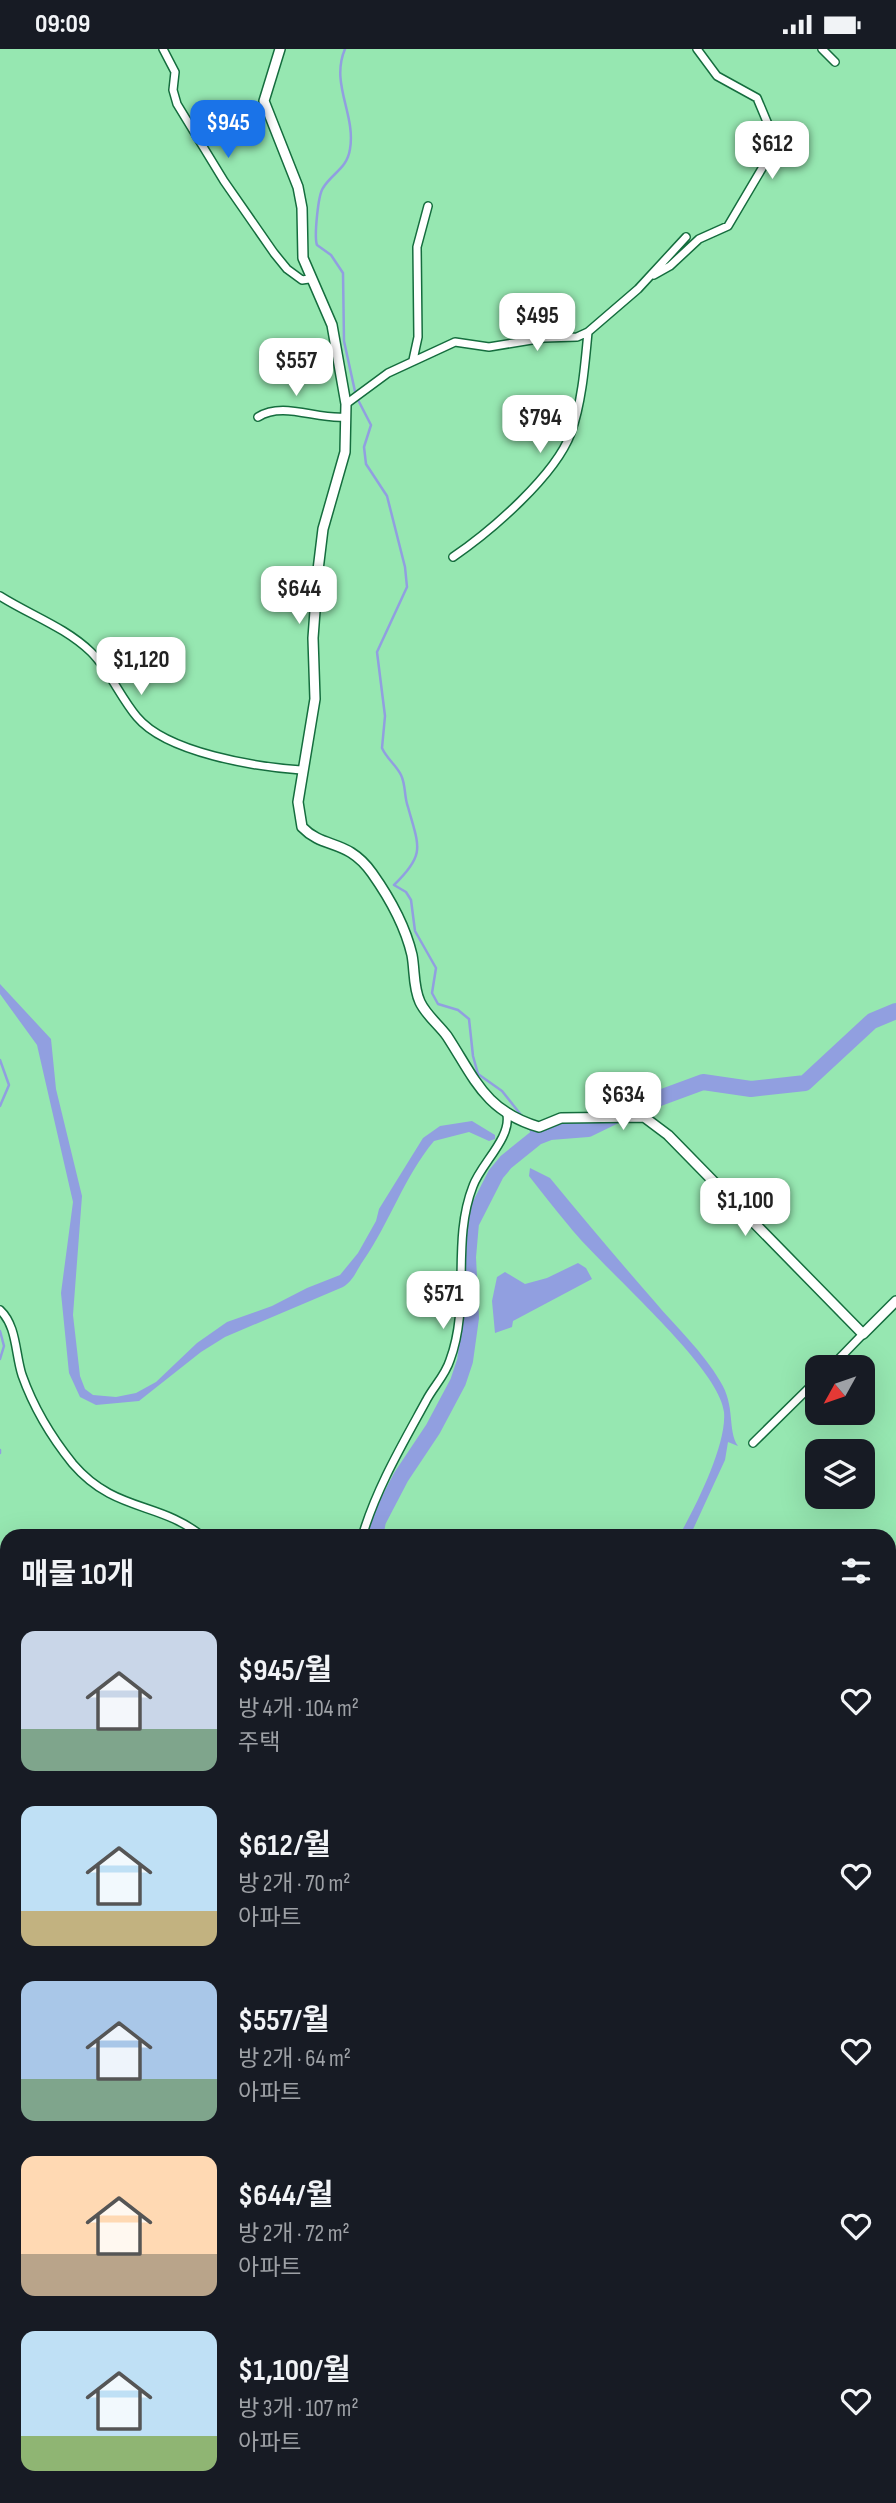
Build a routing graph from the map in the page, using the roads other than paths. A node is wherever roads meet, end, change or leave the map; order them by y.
1 (163, 49) edge
2 (281, 49) edge
3 (697, 49) edge
4 (822, 49) edge
5 (835, 62) dead end
6 (428, 206) dead end
7 (686, 237) dead end
8 (309, 279) junction
9 (638, 289) junction
10 (588, 332) junction
11 (413, 360) junction
12 (346, 404) junction
13 (258, 417) dead end
14 (345, 417) junction
15 (453, 557) dead end
16 (0, 596) edge
17 (301, 771) junction
18 (507, 1115) junction
19 (896, 1301) edge
20 (0, 1310) edge
21 (863, 1334) junction
22 (843, 1355) edge
23 (805, 1392) edge
24 (753, 1443) dead end
25 (190, 1529) edge
26 (364, 1529) edge

1 - 8 street
2 - 8 street
3 - 9 street
4 - 5 street
6 - 11 street
7 - 9 street
8 - 12 street
9 - 10 street
10 - 11 street
10 - 15 street
11 - 12 street
12 - 14 street
13 - 14 street
14 - 17 street
16 - 17 street
17 - 18 street
18 - 21 street
18 - 26 street
19 - 21 street
20 - 25 street
21 - 22 street
23 - 24 street

